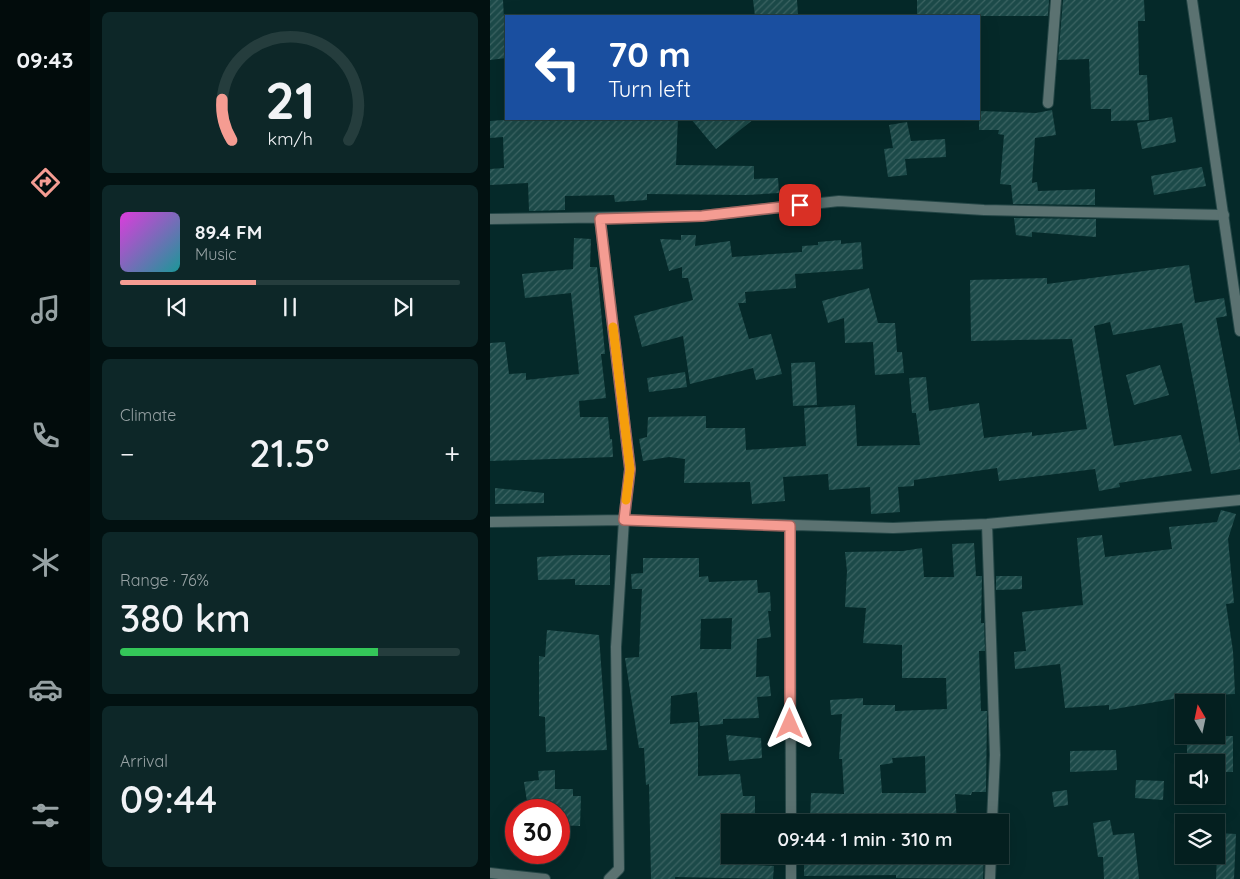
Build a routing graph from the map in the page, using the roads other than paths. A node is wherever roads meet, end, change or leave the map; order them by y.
1 (1056, 0) edge
2 (1192, 0) edge
3 (1048, 103) dead end
4 (1224, 215) junction
5 (490, 219) edge
6 (600, 219) junction
7 (1240, 331) edge
8 (1240, 500) edge
9 (624, 520) junction
10 (490, 522) edge
11 (986, 524) junction
12 (790, 526) junction
13 (791, 814) edge
14 (992, 814) edge
15 (791, 864) edge
16 (991, 864) edge
17 (490, 873) edge
18 (545, 879) edge
19 (609, 879) edge
20 (791, 879) edge
21 (990, 879) edge

1 - 3 street
2 - 4 street
4 - 6 street
4 - 7 street
5 - 6 street
6 - 9 street
8 - 11 street
9 - 10 street
9 - 12 street
9 - 19 street
11 - 12 street
11 - 14 street
12 - 13 street
15 - 20 street
16 - 21 street
17 - 18 street

